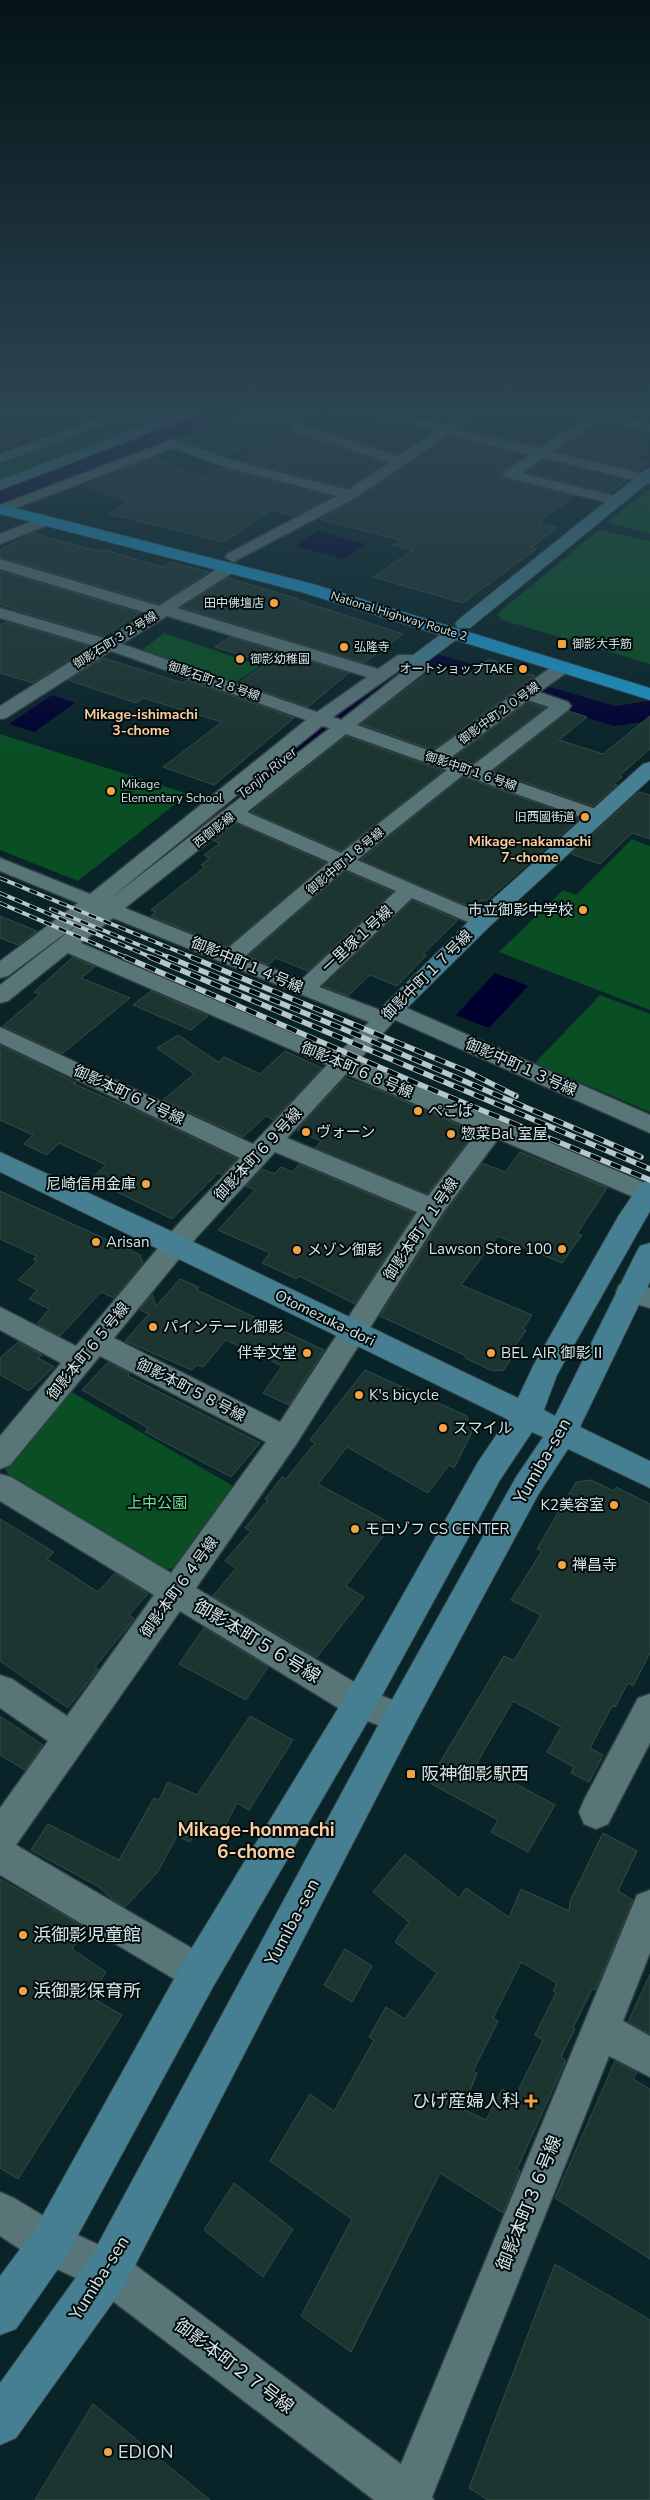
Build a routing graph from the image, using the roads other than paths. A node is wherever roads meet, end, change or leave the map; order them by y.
1 (36, 525) edge
2 (62, 525) edge
3 (84, 525) edge
4 (297, 525) edge
5 (588, 525) edge
6 (0, 540) edge
7 (232, 562) junction
8 (0, 564) edge
9 (164, 611) junction
10 (0, 613) edge
11 (459, 628) junction
12 (107, 644) junction
13 (419, 659) junction
14 (563, 667) junction
15 (380, 676) junction
16 (650, 679) edge
17 (530, 692) junction
18 (650, 694) edge
19 (0, 714) edge
20 (331, 722) junction
21 (436, 759) junction
22 (650, 768) edge
23 (468, 770) junction
24 (236, 814) junction
25 (597, 816) junction
26 (344, 860) junction
27 (0, 864) edge
28 (410, 889) junction
29 (103, 906) junction
30 (482, 921) junction
31 (0, 944) edge
32 (67, 945) junction
33 (24, 953) junction
34 (231, 957) junction
35 (45, 962) junction
36 (0, 972) edge
37 (304, 989) junction
38 (0, 996) edge
39 (387, 1014) junction
40 (0, 1034) edge
41 (341, 1064) junction
42 (650, 1125) edge
43 (493, 1128) junction
44 (264, 1148) junction
45 (0, 1160) edge
46 (649, 1193) edge
47 (433, 1208) junction
48 (176, 1244) junction
49 (650, 1253) edge
50 (640, 1295) edge
51 (0, 1317) edge
52 (353, 1333) junction
53 (89, 1351) junction
54 (526, 1414) junction
55 (562, 1433) junction
56 (285, 1438) junction
57 (0, 1457) edge
58 (650, 1475) edge
59 (0, 1486) edge
60 (175, 1593) junction
61 (0, 1690) edge
62 (360, 1703) junction
63 (650, 1709) edge
64 (400, 1718) junction
65 (70, 1737) junction
66 (596, 1812) dead end
67 (0, 1837) edge
68 (0, 1855) edge
69 (650, 1908) edge
70 (199, 1973) junction
71 (600, 2029) junction
72 (650, 2058) edge
73 (0, 2212) edge
74 (50, 2244) junction
75 (108, 2271) junction
76 (0, 2313) edge
77 (0, 2422) edge
78 (410, 2499) edge

1 - 6 street
2 - 7 highway, National Highway Route 2
3 - 7 highway, National Highway Route 2
4 - 7 street, 御影石町３２号線
5 - 11 street, 西御影線
7 - 9 street, 御影石町３２号線
7 - 11 highway, National Highway Route 2
8 - 9 street
9 - 12 street, 御影石町３２号線
9 - 15 street
10 - 12 street, 御影石町２８号線
11 - 13 street, 西御影線
11 - 14 highway, National Highway Route 2
11 - 16 highway, National Highway Route 2
12 - 19 street, 御影石町３２号線
12 - 20 street, 御影石町２８号線
13 - 15 street, 西御影線
13 - 20 street, 西御影線
14 - 17 street, 御影中町２０号線
14 - 18 highway, National Highway Route 2
15 - 20 street, 西御影線
17 - 21 street, 御影中町２０号線
17 - 23 street, 御影中町１８号線
20 - 21 street, 御影中町１６号線
20 - 24 street, 西御影線
20 - 29 street, 西御影線
21 - 23 street, 御影中町１６号線
22 - 25 street, 御影中町１７号線
23 - 25 street, 御影中町１６号線
23 - 26 street, 御影中町１８号線
24 - 26 street
24 - 29 street, 西御影線
25 - 30 street, 御影中町１７号線
26 - 28 street
26 - 34 street, 御影中町１８号線
27 - 29 street, 御影中町１４号線
28 - 30 street
28 - 37 street, 一里塚１号線
29 - 32 street, 西御影線
29 - 33 street, 西御影線
29 - 34 street, 御影中町１４号線
30 - 39 street, 御影中町１７号線
31 - 33 street
32 - 35 street, 西御影線
32 - 41 street, 御影本町６８号線
33 - 35 street
33 - 36 street, 西御影線
34 - 37 street, 御影中町１４号線
35 - 38 street, 西御影線
37 - 39 street, 御影中町１４号線
39 - 41 street, 御影中町１７号線
39 - 42 street, 御影中町１３号線
40 - 44 street, 御影本町６７号線
41 - 43 street, 御影本町６８号線
41 - 44 street, 御影本町６９号線
43 - 46 street, 御影本町６８号線
43 - 47 street, 御影本町７１号線
44 - 47 street, 御影本町６７号線
44 - 48 street, 御影本町６９号線
45 - 48 street, Otomezuka-dori
46 - 54 street
47 - 52 street, 御影本町７１号線
48 - 52 street, Otomezuka-dori
48 - 53 street, 御影本町６５号線
49 - 50 street, Yumiba-sen
50 - 55 street, Yumiba-sen
51 - 53 street, 御影本町５８号線
52 - 54 street, Otomezuka-dori
52 - 56 street, 御影本町６４号線
53 - 56 street, 御影本町５８号線
53 - 57 street, 御影本町６５号線
54 - 55 street, Otomezuka-dori
54 - 62 street
55 - 58 street, Otomezuka-dori
55 - 64 street, Yumiba-sen
56 - 60 street, 御影本町６４号線
59 - 60 street, 御影本町５６号線
60 - 62 street, 御影本町５６号線
60 - 65 street, 御影本町６４号線
61 - 65 street
62 - 64 street, 御影本町５６号線
62 - 70 street
63 - 66 street
64 - 75 street, Yumiba-sen
65 - 67 street, 御影本町６４号線
68 - 70 street
69 - 71 street, 御影本町３６号線
70 - 74 street
71 - 72 street
71 - 78 street, 御影本町３６号線
73 - 74 street, 御影本町２７号線
74 - 75 street, 御影本町２７号線
74 - 76 street
75 - 77 street, Yumiba-sen
75 - 78 street, 御影本町２７号線

